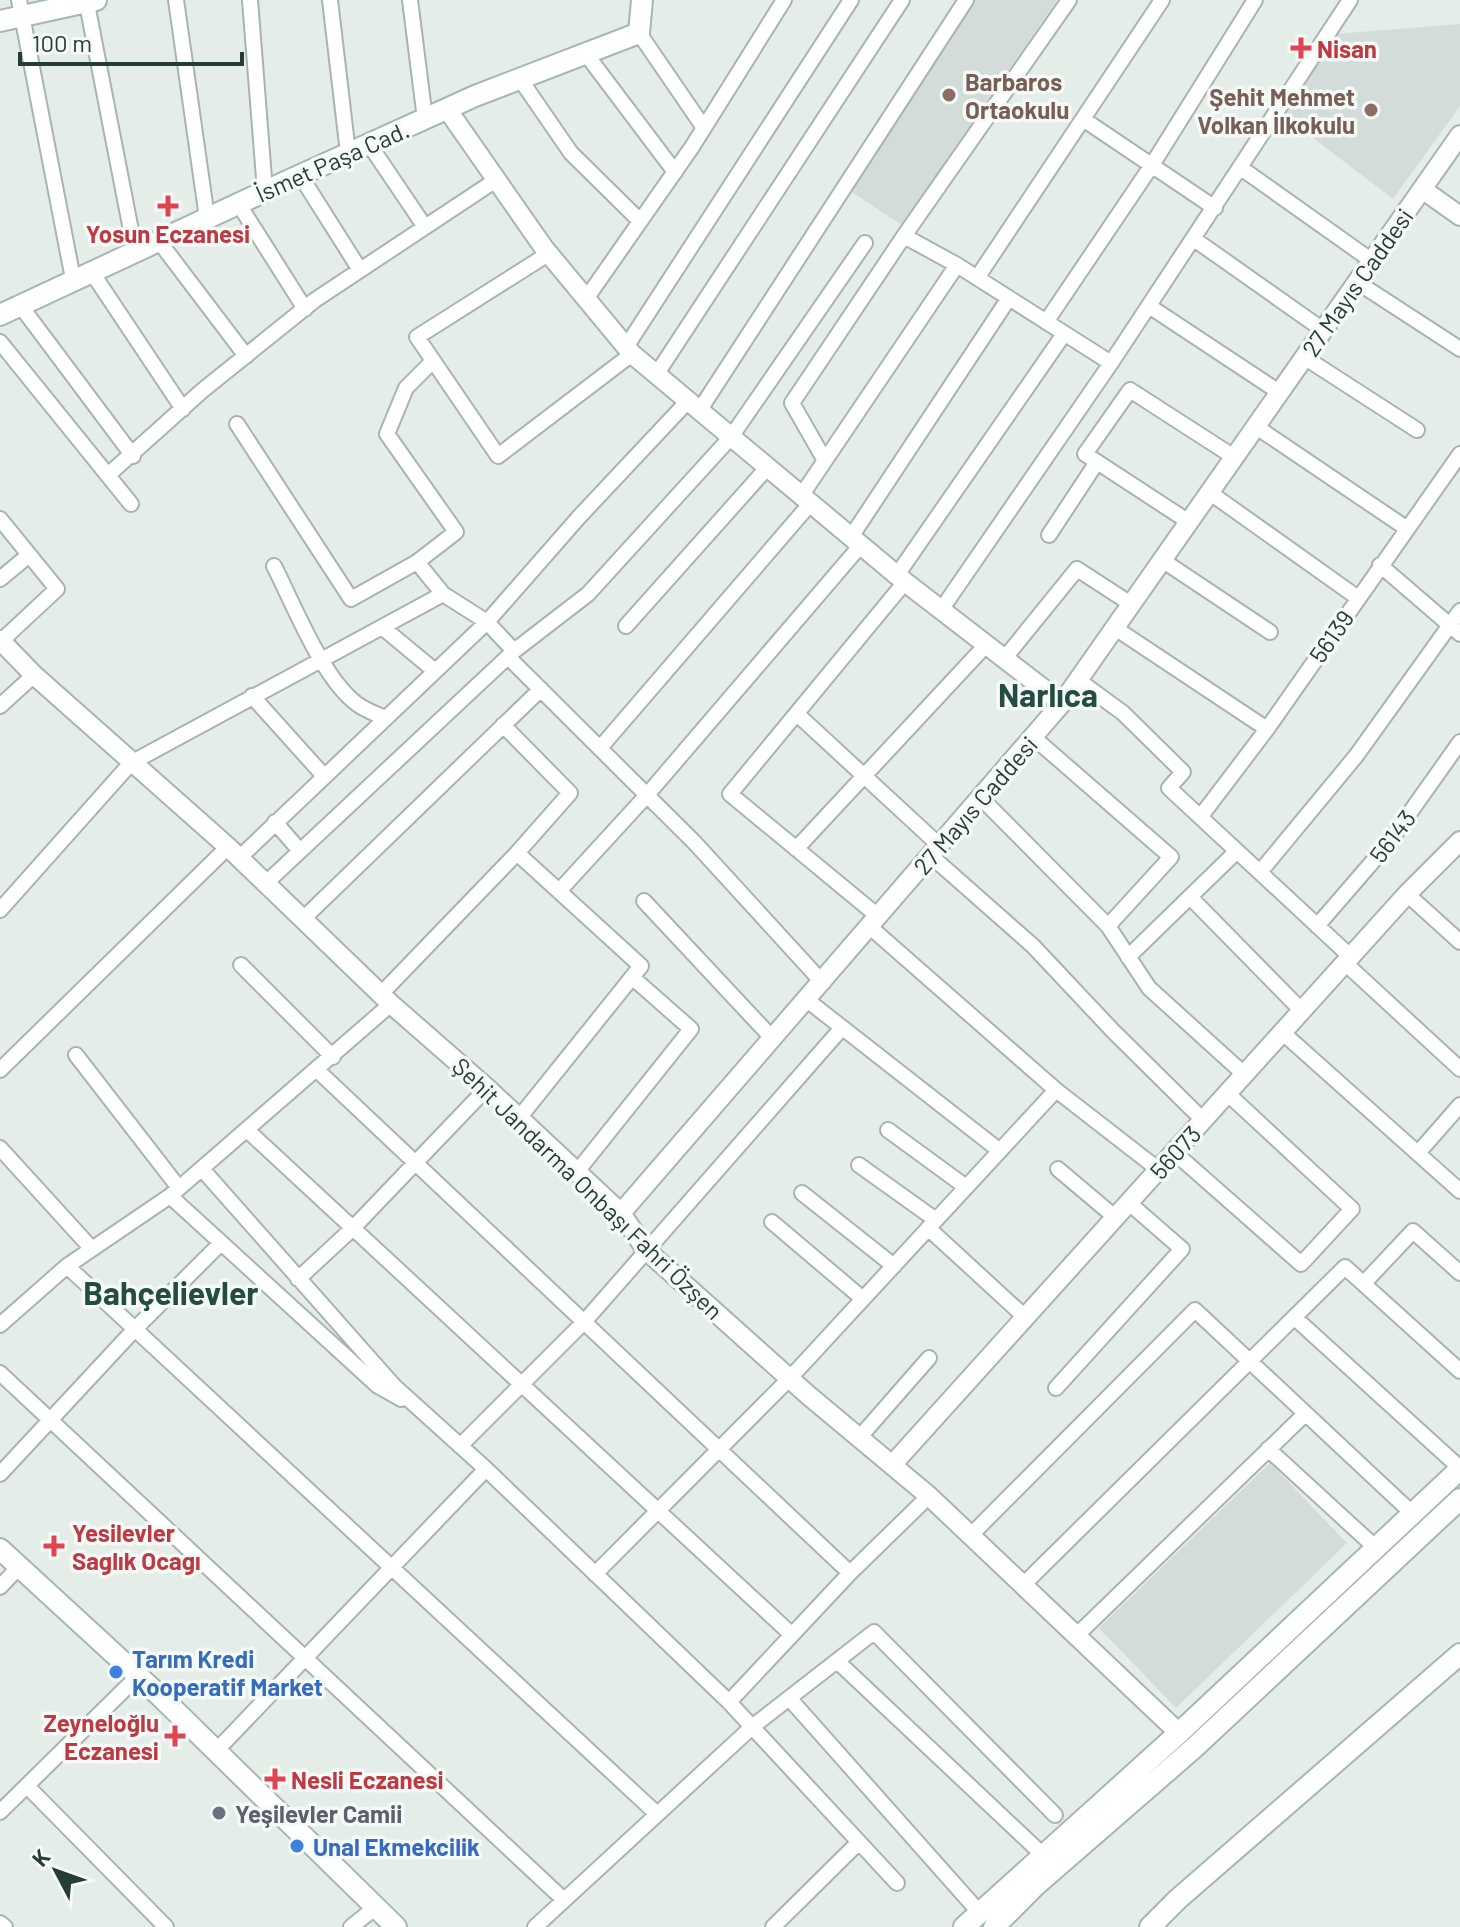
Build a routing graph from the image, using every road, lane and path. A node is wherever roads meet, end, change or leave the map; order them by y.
1 (176, 0) edge
2 (250, 0) edge
3 (330, 0) edge
4 (410, 0) edge
5 (642, 0) edge
6 (784, 0) edge
7 (851, 0) edge
8 (902, 0) edge
9 (966, 0) edge
10 (1069, 0) edge
11 (1162, 0) edge
12 (1255, 0) edge
13 (1350, 0) edge
14 (91, 2) edge
15 (20, 8) edge
16 (0, 21) edge
17 (639, 33) junction
18 (586, 54) junction
19 (520, 79) junction
20 (447, 109) junction
21 (425, 119) junction
22 (1083, 119) junction
23 (704, 128) junction
24 (1460, 135) edge
25 (369, 144) junction
26 (348, 153) junction
27 (1152, 165) junction
28 (1241, 168) junction
29 (675, 172) junction
30 (300, 175) junction
31 (496, 180) junction
32 (1422, 189) junction
33 (265, 191) junction
34 (238, 203) junction
35 (1215, 208) junction
36 (1460, 216) edge
37 (207, 218) junction
38 (640, 221) junction
39 (425, 227) junction
40 (904, 236) junction
41 (1194, 239) junction
42 (158, 240) junction
43 (865, 243) dead end
44 (135, 251) junction
45 (548, 254) junction
46 (1372, 261) junction
47 (957, 265) junction
48 (360, 270) junction
49 (82, 275) junction
50 (977, 278) junction
51 (1357, 282) junction
52 (1009, 298) junction
53 (586, 299) junction
54 (20, 305) junction
55 (1149, 306) junction
56 (305, 309) junction
57 (0, 315) edge
58 (1046, 322) junction
59 (1323, 330) junction
60 (1064, 334) junction
61 (0, 342) edge
62 (1460, 349) edge
63 (629, 351) junction
64 (246, 356) junction
65 (1304, 357) junction
66 (433, 361) junction
67 (1111, 363) junction
68 (656, 375) junction
69 (1279, 392) junction
70 (694, 406) junction
71 (183, 409) junction
72 (237, 424) dead end
73 (1255, 426) junction
74 (1417, 430) dead end
75 (731, 437) junction
76 (1460, 454) edge
77 (133, 456) junction
78 (1234, 457) junction
79 (824, 459) junction
80 (1097, 462) junction
81 (767, 468) junction
82 (108, 475) junction
83 (1209, 492) junction
84 (806, 500) junction
85 (131, 504) dead end
86 (0, 519) edge
87 (1189, 522) junction
88 (1406, 528) junction
89 (1049, 535) dead end
90 (856, 541) junction
91 (29, 555) junction
92 (1162, 560) junction
93 (417, 562) junction
94 (1380, 565) junction
95 (274, 566) dead end
96 (901, 578) junction
97 (0, 579) edge
98 (443, 594) junction
99 (1358, 598) junction
100 (1131, 604) junction
101 (941, 610) junction
102 (1460, 611) edge
103 (487, 622) junction
104 (626, 626) dead end
105 (382, 627) junction
106 (1115, 628) junction
107 (1455, 630) edge
108 (1270, 632) dead end
109 (1, 641) edge
110 (986, 645) junction
111 (511, 654) junction
112 (321, 659) junction
113 (1004, 659) junction
114 (435, 671) junction
115 (34, 675) junction
116 (1078, 680) junction
117 (541, 689) junction
118 (252, 696) junction
119 (1062, 703) junction
120 (0, 706) edge
121 (797, 714) junction
122 (385, 718) junction
123 (503, 725) junction
124 (1267, 729) junction
125 (1033, 737) junction
126 (1460, 742) edge
127 (600, 748) junction
128 (131, 763) junction
129 (324, 776) junction
130 (864, 776) junction
131 (647, 795) junction
132 (981, 798) junction
133 (1201, 816) junction
134 (275, 822) junction
135 (1460, 841) edge
136 (796, 849) junction
137 (300, 851) junction
138 (935, 851) junction
139 (1237, 851) junction
140 (233, 853) junction
141 (517, 853) junction
142 (1260, 872) junction
143 (266, 883) junction
144 (560, 890) junction
145 (1407, 894) junction
146 (1190, 897) junction
147 (644, 901) dead end
148 (0, 910) edge
149 (304, 918) junction
150 (874, 922) junction
151 (1108, 926) junction
152 (1317, 926) junction
153 (1460, 942) edge
154 (1128, 957) junction
155 (1348, 960) junction
156 (241, 965) dead end
157 (633, 978) junction
158 (823, 983) junction
159 (386, 999) junction
160 (807, 1000) junction
161 (1302, 1011) junction
162 (841, 1029) junction
163 (1283, 1033) junction
164 (773, 1039) junction
165 (76, 1055) dead end
166 (333, 1057) junction
167 (1460, 1069) edge
168 (0, 1070) edge
169 (317, 1070) junction
170 (1245, 1075) junction
171 (487, 1088) junction
172 (1056, 1090) junction
173 (1228, 1094) junction
174 (1460, 1105) edge
175 (519, 1118) junction
176 (1204, 1121) junction
177 (247, 1130) junction
178 (888, 1130) dead end
179 (0, 1148) edge
180 (1000, 1151) junction
181 (1175, 1153) junction
182 (1418, 1153) junction
183 (416, 1163) junction
184 (859, 1165) dead end
185 (202, 1169) junction
186 (1058, 1169) dead end
187 (1159, 1170) junction
188 (576, 1173) junction
189 (966, 1187) junction
190 (1460, 1191) edge
191 (175, 1192) junction
192 (802, 1193) dead end
193 (1129, 1203) junction
194 (621, 1213) junction
195 (1116, 1218) junction
196 (772, 1222) dead end
197 (932, 1224) junction
198 (353, 1228) junction
199 (221, 1243) junction
200 (92, 1249) junction
201 (646, 1250) junction
202 (67, 1266) junction
203 (894, 1266) junction
204 (1460, 1273) edge
205 (298, 1279) junction
206 (1364, 1283) junction
207 (863, 1299) junction
208 (1026, 1318) junction
209 (1295, 1318) junction
210 (584, 1322) junction
211 (0, 1325) edge
212 (134, 1330) junction
213 (929, 1358) dead end
214 (1250, 1364) junction
215 (1460, 1370) edge
216 (0, 1373) edge
217 (790, 1378) junction
218 (521, 1384) junction
219 (1056, 1388) dead end
220 (415, 1406) junction
221 (1305, 1414) junction
222 (50, 1419) junction
223 (859, 1438) junction
224 (460, 1446) junction
225 (719, 1449) junction
226 (1268, 1449) junction
227 (892, 1465) junction
228 (486, 1469) junction
229 (1460, 1469) edge
230 (0, 1474) edge
231 (929, 1496) junction
232 (1460, 1499) edge
233 (658, 1511) junction
234 (1413, 1514) junction
235 (971, 1535) junction
236 (1376, 1548) junction
237 (0, 1549) edge
238 (20, 1566) junction
239 (391, 1568) junction
240 (850, 1573) junction
241 (595, 1574) junction
242 (1023, 1585) junction
243 (0, 1587) edge
244 (791, 1634) junction
245 (1076, 1636) junction
246 (1460, 1654) edge
247 (305, 1658) junction
248 (837, 1661) junction
249 (138, 1676) junction
250 (789, 1698) junction
251 (729, 1702) junction
252 (752, 1727) junction
253 (1179, 1733) junction
254 (216, 1751) junction
255 (27, 1786) junction
256 (0, 1812) edge
257 (657, 1814) junction
258 (1055, 1815) dead end
259 (859, 1842) junction
260 (1044, 1856) junction
261 (897, 1883) dead end
262 (564, 1900) junction
263 (376, 1907) junction
264 (986, 1920) edge
265 (0, 1923) edge
266 (5, 1927) edge
267 (166, 1927) edge
268 (351, 1927) edge
269 (396, 1927) edge
270 (535, 1927) edge
271 (773, 1927) edge
272 (964, 1927) edge
273 (1150, 1927) edge

1 - 37 street
2 - 33 street
3 - 26 street
4 - 21 street
5 - 17 main road
6 - 23 street
7 - 63 street
8 - 68 street
9 - 70 street
10 - 40 street
11 - 22 street
12 - 27 street
13 - 28 street
14 - 15 main road
14 - 44 street
15 - 16 main road
15 - 49 street
17 - 18 main road, İsmet Paşa Cad.
17 - 23 street
18 - 19 main road, İsmet Paşa Cad.
18 - 29 street
19 - 20 main road, İsmet Paşa Cad.
19 - 38 street
20 - 21 main road, İsmet Paşa Cad.
20 - 31 street
21 - 25 main road, İsmet Paşa Cad.
22 - 27 street
22 - 50 street
23 - 29 street
24 - 32 street, 27 Mayıs Caddesi
25 - 26 main road, İsmet Paşa Cad.
25 - 39 street
26 - 30 main road, İsmet Paşa Cad.
27 - 35 street
27 - 58 street
28 - 35 street
28 - 46 street
29 - 38 street
30 - 33 main road, İsmet Paşa Cad.
30 - 48 street
31 - 39 street
31 - 45 street
32 - 36 street
32 - 46 street, 27 Mayıs Caddesi
33 - 34 main road, İsmet Paşa Cad.
34 - 37 main road, İsmet Paşa Cad.
34 - 56 street
35 - 41 street
37 - 42 main road, İsmet Paşa Cad.
38 - 53 street
39 - 48 street
40 - 47 street
40 - 79 street
41 - 55 street
41 - 59 street
42 - 44 main road, İsmet Paşa Cad.
42 - 64 street
43 - 75 street
44 - 49 main road, İsmet Paşa Cad.
45 - 53 street
45 - 66 street
46 - 51 street, 27 Mayıs Caddesi
47 - 50 street
47 - 79 street
48 - 56 street
49 - 54 main road, İsmet Paşa Cad.
49 - 71 street
50 - 52 street
51 - 59 street, 27 Mayıs Caddesi
51 - 62 street
52 - 58 street
52 - 90 street
53 - 63 street
54 - 57 main road, İsmet Paşa Cad.
54 - 77 street
55 - 67 street
55 - 69 street
56 - 64 street
58 - 60 street
59 - 65 street, 27 Mayıs Caddesi
60 - 67 street
60 - 96 street
61 - 82 street
63 - 66 street
63 - 68 street
64 - 71 street
65 - 69 street, 27 Mayıs Caddesi
65 - 74 street
66 - 93 street
67 - 101 street
68 - 70 street
69 - 73 street, 27 Mayıs Caddesi
70 - 75 street
70 - 103 street
71 - 77 street
72 - 93 street
73 - 78 street, 27 Mayıs Caddesi
73 - 88 street
75 - 81 street
75 - 111 street
76 - 88 street, 56139
77 - 82 street
78 - 80 street
78 - 83 street, 27 Mayıs Caddesi
79 - 84 street
80 - 87 street
80 - 89 street
81 - 84 street
81 - 104 street
82 - 85 street
83 - 87 street, 27 Mayıs Caddesi
83 - 99 street
84 - 90 street
84 - 127 street
86 - 91 street
87 - 92 street, 27 Mayıs Caddesi
88 - 94 street, 56139
90 - 96 street
90 - 131 street
91 - 97 street
91 - 109 street
92 - 100 street, 27 Mayıs Caddesi
92 - 108 street
93 - 98 street
94 - 99 street, 56139
94 - 107 street
95 - 112 street
96 - 101 street
96 - 121 street
98 - 103 street
98 - 105 street
99 - 124 street, 56139
100 - 106 street, 27 Mayıs Caddesi
100 - 113 street
101 - 110 street
102 - 107 street
103 - 111 street
103 - 114 street
105 - 112 street
105 - 114 street
106 - 116 street, 27 Mayıs Caddesi
106 - 124 street
107 - 142 street
109 - 115 street, Şehit Jandarma Onbaşı Fahri Özşen
110 - 113 street
110 - 130 street
111 - 117 street
111 - 137 street
112 - 118 street
112 - 122 street
113 - 119 street
114 - 122 street
115 - 120 street
115 - 128 street, Şehit Jandarma Onbaşı Fahri Özşen
116 - 119 street, 27 Mayıs Caddesi
116 - 133 street
117 - 123 street
117 - 127 street
118 - 128 street
118 - 129 street
119 - 125 street, 27 Mayıs Caddesi
121 - 130 street
121 - 136 street
122 - 129 street
123 - 141 street
123 - 149 street
124 - 133 street, 56139
125 - 132 street, 27 Mayıs Caddesi
125 - 151 street
126 - 152 street, 56143
127 - 131 street
128 - 140 street, Şehit Jandarma Onbaşı Fahri Özşen
128 - 148 street
129 - 134 street
130 - 136 street
130 - 138 street
131 - 144 street
131 - 158 street
132 - 138 street, 27 Mayıs Caddesi
132 - 151 street
133 - 139 street
134 - 137 street
134 - 140 street
135 - 145 street, 56073
136 - 150 street
137 - 143 street
138 - 150 street, 27 Mayıs Caddesi
138 - 176 street
139 - 142 street
139 - 146 street
140 - 143 street, Şehit Jandarma Onbaşı Fahri Özşen
140 - 168 street
141 - 144 street
141 - 159 street
142 - 152 street
143 - 149 street, Şehit Jandarma Onbaşı Fahri Özşen
144 - 157 street
145 - 153 street
145 - 155 street, 56073
146 - 154 street
146 - 161 street
147 - 164 street
149 - 159 street, Şehit Jandarma Onbaşı Fahri Özşen
150 - 158 street, 27 Mayıs Caddesi
150 - 172 street
151 - 154 street
152 - 155 street
154 - 170 street
155 - 161 street, 56073
155 - 167 street
156 - 166 street
157 - 175 street
157 - 188 street
158 - 160 street, 27 Mayıs Caddesi
159 - 166 street
159 - 171 street, Şehit Jandarma Onbaşı Fahri Özşen
160 - 162 street
160 - 164 street, 27 Mayıs Caddesi
161 - 163 street, 56073
162 - 180 street
162 - 201 street
163 - 170 street, 56073
163 - 182 street
164 - 194 street, 27 Mayıs Caddesi
165 - 191 street
166 - 169 street
169 - 177 street
169 - 183 street
170 - 173 street, 56073
171 - 175 street, Şehit Jandarma Onbaşı Fahri Özşen
171 - 183 street
172 - 180 street
172 - 187 street
173 - 176 street, 56073
173 - 181 street
174 - 182 street
175 - 188 street, Şehit Jandarma Onbaşı Fahri Özşen
176 - 181 street, 56073
177 - 185 street
177 - 198 street
178 - 189 street
179 - 200 street
180 - 189 street
181 - 187 street, 56073
182 - 190 street
183 - 198 street
183 - 210 street
184 - 197 street
185 - 191 street
185 - 205 street
186 - 195 street
187 - 193 street, 56073
188 - 194 street, Şehit Jandarma Onbaşı Fahri Özşen
189 - 197 street
191 - 199 street
191 - 200 street
192 - 203 street
193 - 195 street, 56073
193 - 219 street
194 - 201 street, Şehit Jandarma Onbaşı Fahri Özşen
195 - 208 street, 56073
196 - 207 street
197 - 203 street
197 - 208 street
198 - 205 street
198 - 218 street
199 - 212 street
199 - 220 street
200 - 202 street
201 - 210 street
201 - 217 street, Şehit Jandarma Onbaşı Fahri Özşen
202 - 211 street
202 - 212 street
203 - 207 street
204 - 206 street
205 - 220 street
206 - 209 street
206 - 215 street
207 - 217 street
208 - 227 street, 56073
209 - 214 street
209 - 229 street
210 - 218 street
210 - 225 street
212 - 222 street
212 - 239 street
213 - 223 street
214 - 221 street
214 - 235 street
214 - 242 street
216 - 222 street
217 - 223 street, Şehit Jandarma Onbaşı Fahri Özşen
217 - 225 street
218 - 224 street
218 - 233 street
220 - 224 street
221 - 226 street
221 - 234 street
222 - 230 street
222 - 247 street
223 - 227 street, Şehit Jandarma Onbaşı Fahri Özşen
224 - 228 street
225 - 233 street
225 - 240 street
226 - 236 street
226 - 245 street
227 - 231 street, Şehit Jandarma Onbaşı Fahri Özşen
228 - 239 street
228 - 241 street
229 - 234 main road
231 - 235 street, Şehit Jandarma Onbaşı Fahri Özşen
231 - 240 street
232 - 264 main road
233 - 241 street
233 - 244 street
234 - 236 main road
235 - 242 street, Şehit Jandarma Onbaşı Fahri Özşen
236 - 253 main road
237 - 238 main road
238 - 243 street
238 - 249 main road
239 - 247 street
239 - 257 street
240 - 244 street
241 - 251 street
242 - 245 street, Şehit Jandarma Onbaşı Fahri Özşen
244 - 251 street
245 - 253 street, Şehit Jandarma Onbaşı Fahri Özşen
246 - 273 main road
247 - 254 street
247 - 262 street
248 - 250 street
248 - 258 street
248 - 260 street
249 - 254 main road
249 - 255 street
250 - 252 street
250 - 264 street
251 - 252 street
252 - 257 street
252 - 259 street
253 - 260 main road
254 - 263 main road
255 - 256 street
255 - 267 street
257 - 262 street
259 - 261 street
259 - 271 street
260 - 264 main road
262 - 270 street
263 - 268 street
263 - 269 main road
264 - 272 main road
265 - 266 street

